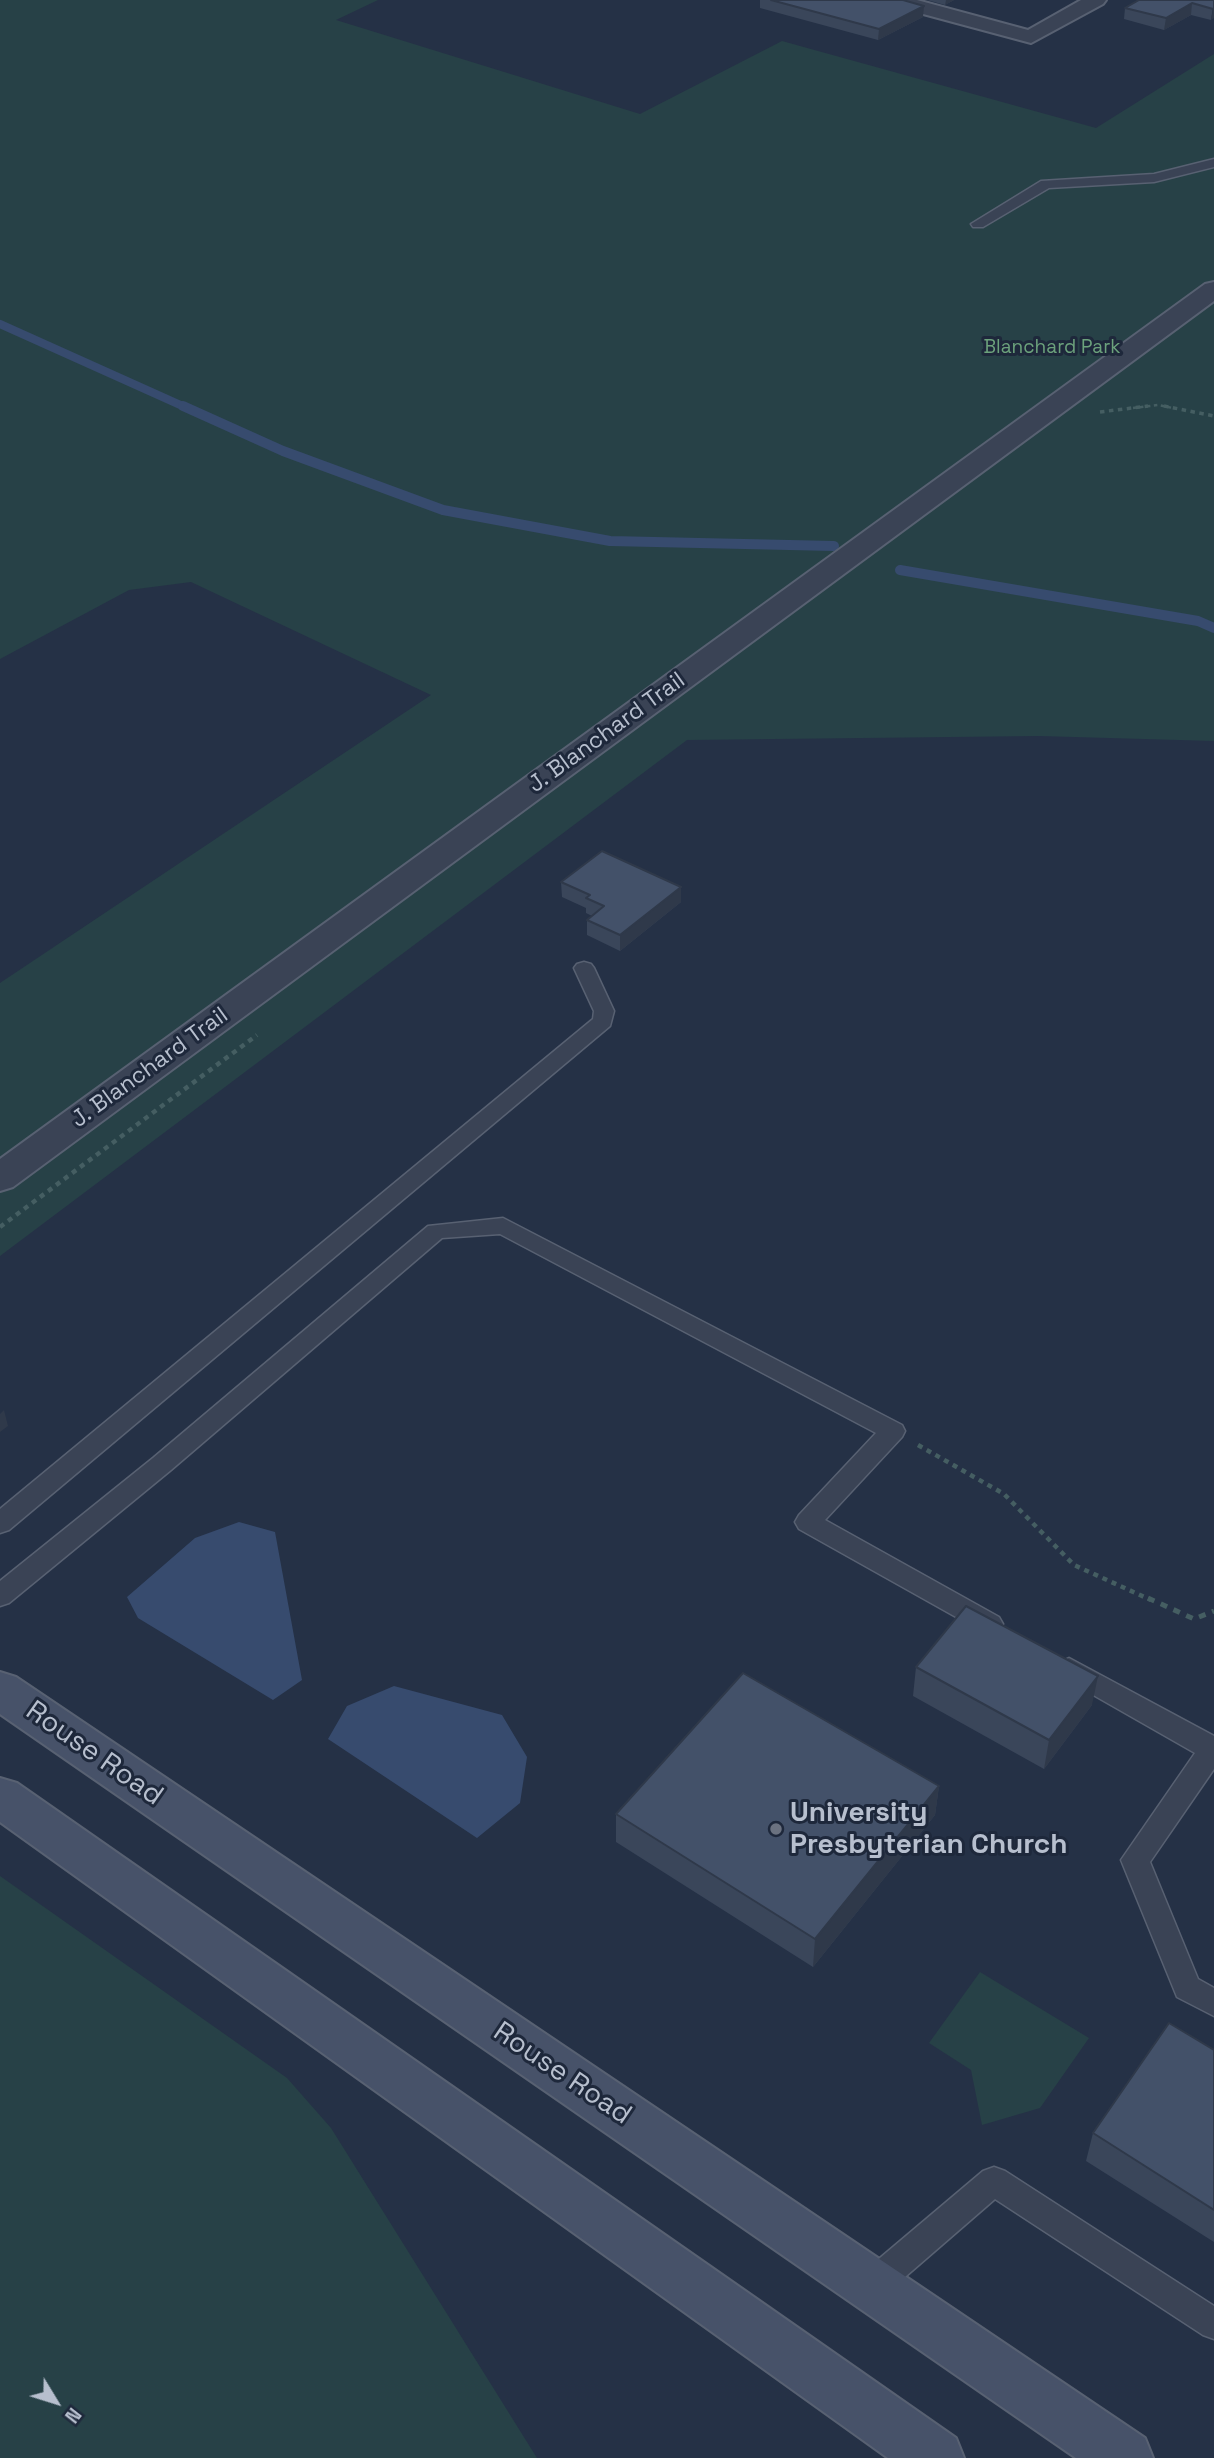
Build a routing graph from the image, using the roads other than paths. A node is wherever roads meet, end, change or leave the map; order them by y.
1 (893, 0) edge
2 (1096, 0) edge
3 (1214, 163) edge
4 (978, 225) dead end
5 (1214, 289) edge
6 (584, 968) dead end
7 (0, 1178) edge
8 (0, 1523) edge
9 (0, 1596) edge
10 (1010, 1636) edge
11 (1046, 1656) edge
12 (0, 1690) edge
13 (1213, 1748) edge
14 (0, 1797) edge
15 (1214, 2003) edge
16 (872, 2285) junction
17 (1214, 2324) edge
18 (936, 2458) edge
19 (1125, 2458) edge

1 - 2 street
3 - 4 lane
5 - 7 street, J. Blanchard Trail
6 - 8 lane
9 - 10 lane
11 - 13 lane
12 - 16 street, Rouse Road
13 - 15 lane
14 - 18 street
16 - 17 lane
16 - 19 street, Rouse Road

